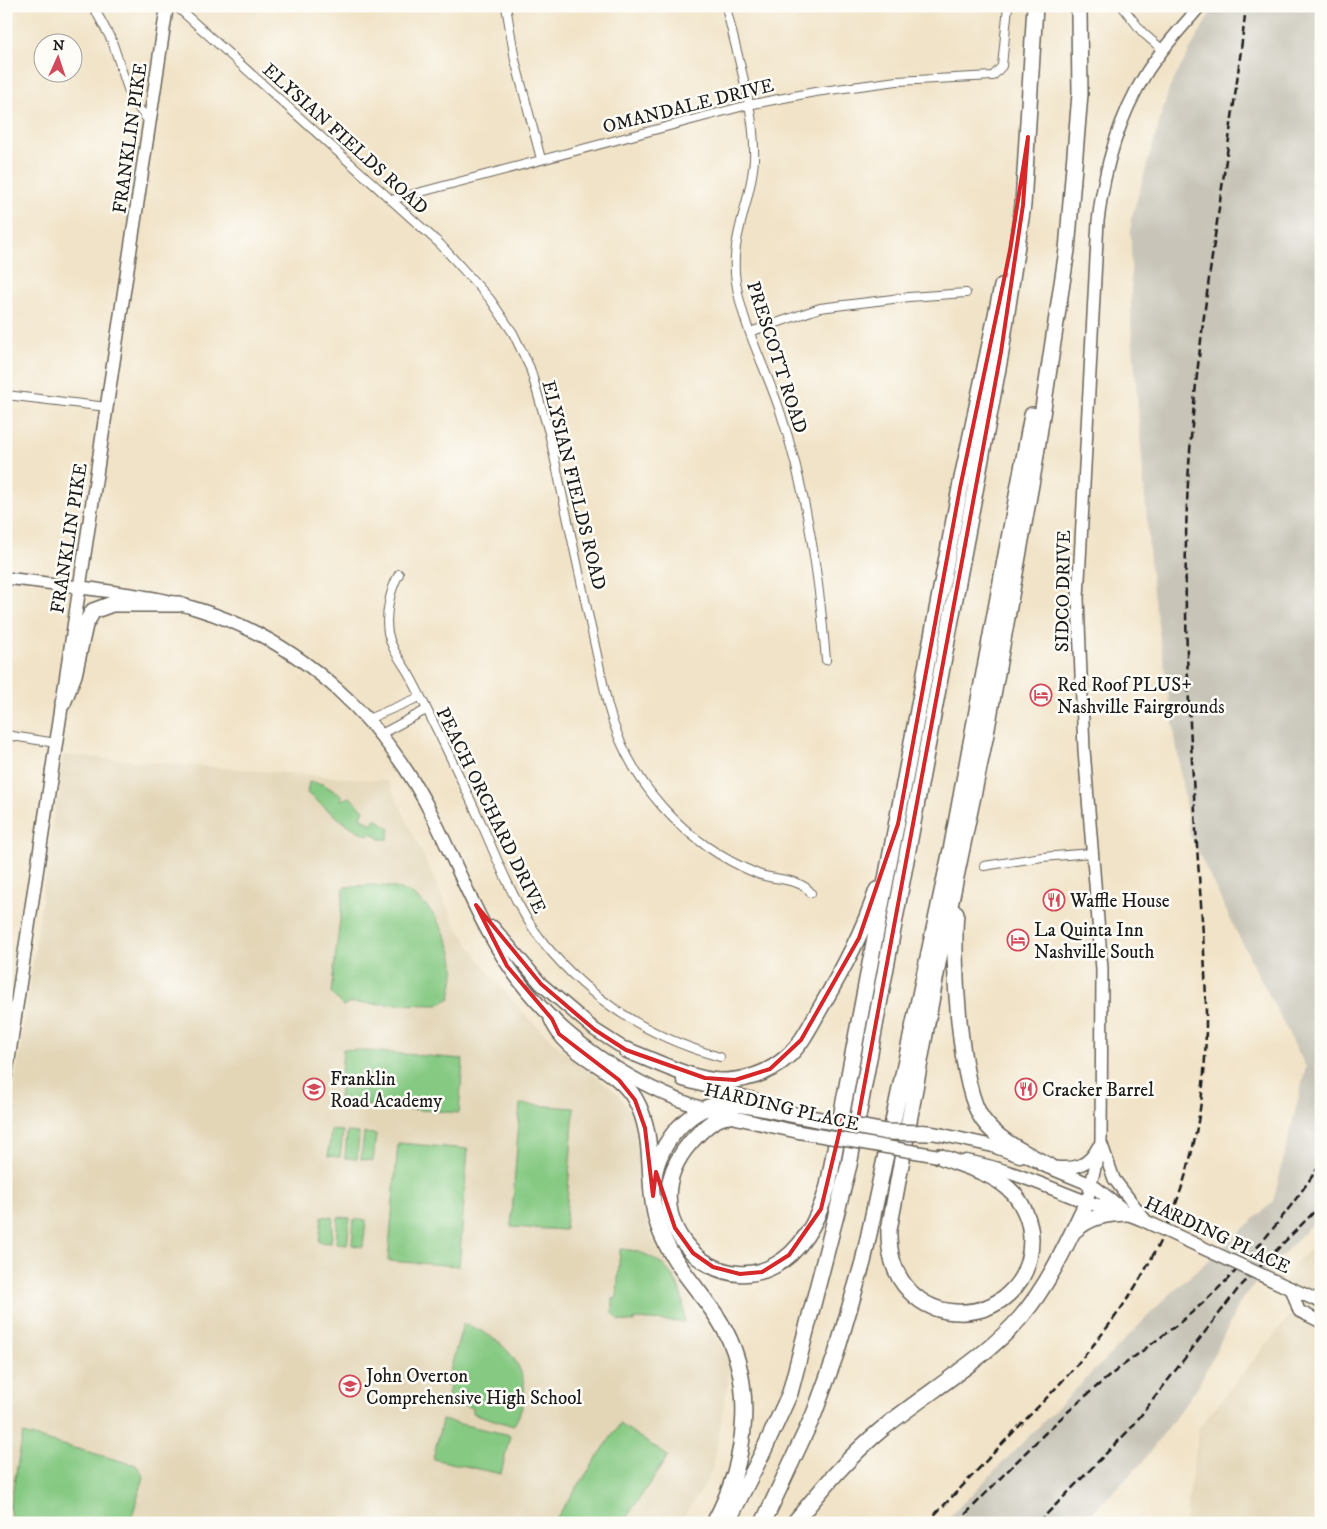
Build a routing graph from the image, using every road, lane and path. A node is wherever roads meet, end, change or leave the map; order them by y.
1 (93, 6) edge
2 (167, 6) edge
3 (176, 6) edge
4 (506, 6) edge
5 (726, 6) edge
6 (1008, 6) edge
7 (1035, 6) edge
8 (1122, 6) edge
9 (1200, 6) edge
10 (1080, 10) edge
11 (1163, 50) junction
12 (748, 104) junction
13 (150, 123) junction
14 (1028, 137) junction
15 (541, 159) junction
16 (391, 200) junction
17 (966, 293) dead end
18 (750, 332) junction
19 (6, 395) edge
20 (107, 407) junction
21 (399, 574) dead end
22 (6, 578) edge
23 (79, 587) junction
24 (179, 604) junction
25 (826, 660) dead end
26 (420, 697) junction
27 (63, 703) junction
28 (426, 710) junction
29 (368, 719) junction
30 (381, 734) junction
31 (6, 735) edge
32 (56, 743) junction
33 (898, 824) junction
34 (962, 849) junction
35 (1092, 853) junction
36 (984, 866) dead end
37 (811, 893) dead end
38 (476, 905) junction
39 (552, 1018) junction
40 (626, 1050) junction
41 (720, 1057) dead end
42 (6, 1076) edge
43 (706, 1110) junction
44 (801, 1113) junction
45 (730, 1116) junction
46 (936, 1134) joint
47 (1101, 1138) junction
48 (940, 1156) junction
49 (1049, 1166) junction
50 (1092, 1185) junction
51 (653, 1196) junction
52 (1087, 1202) junction
53 (1130, 1209) junction
54 (1073, 1232) junction
55 (1287, 1286) junction
56 (1321, 1300) edge
57 (1321, 1322) edge
58 (714, 1523) edge
59 (727, 1523) edge
60 (763, 1523) edge
61 (794, 1523) edge

1 - 13 street
2 - 13 main road, FRANKLIN PIKE
3 - 16 street, ELYSIAN FIELDS ROAD
4 - 15 street
5 - 12 street, PRESCOTT ROAD
6 - 12 street, OMANDALE DRIVE
7 - 14 highway
8 - 11 street
9 - 11 main road, SIDCO DRIVE
10 - 34 highway
10 - 60 highway
11 - 35 main road, SIDCO DRIVE
12 - 15 street, OMANDALE DRIVE
12 - 18 street, PRESCOTT ROAD
13 - 20 main road, FRANKLIN PIKE
14 - 33 highway
14 - 59 highway
15 - 16 street, OMANDALE DRIVE
16 - 37 street, ELYSIAN FIELDS ROAD
17 - 18 street
18 - 25 street, PRESCOTT ROAD
19 - 20 street
20 - 23 main road, FRANKLIN PIKE
21 - 26 street, PEACH ORCHARD DRIVE
22 - 23 main road
23 - 24 main road, HARDING PLACE
23 - 27 main road, FRANKLIN PIKE
24 - 27 highway
24 - 29 main road, HARDING PLACE
26 - 28 street, PEACH ORCHARD DRIVE
26 - 29 street
27 - 32 main road, FRANKLIN PIKE
28 - 30 street
28 - 41 street, PEACH ORCHARD DRIVE
29 - 30 main road, HARDING PLACE
30 - 38 main road, HARDING PLACE
31 - 32 street
32 - 42 main road, FRANKLIN PIKE
33 - 40 highway
33 - 45 highway
34 - 48 highway
34 - 49 highway
35 - 36 street
35 - 47 main road, SIDCO DRIVE
38 - 39 main road, HARDING PLACE
38 - 40 main road, HARDING PLACE
39 - 43 main road, HARDING PLACE
39 - 51 highway
40 - 44 main road, HARDING PLACE
43 - 44 highway
43 - 45 main road, HARDING PLACE
43 - 51 highway
44 - 46 highway, bridge
45 - 48 main road, HARDING PLACE, bridge
46 - 49 main road, HARDING PLACE
47 - 49 main road
47 - 50 main road, SIDCO DRIVE
47 - 53 main road
48 - 52 main road, HARDING PLACE
49 - 50 main road, HARDING PLACE
50 - 52 main road, SIDCO DRIVE
50 - 53 main road, HARDING PLACE
51 - 58 highway
52 - 53 main road, HARDING PLACE
52 - 54 highway
53 - 54 highway
53 - 55 main road, HARDING PLACE, bridge
54 - 61 highway
55 - 56 main road, HARDING PLACE
55 - 57 main road

